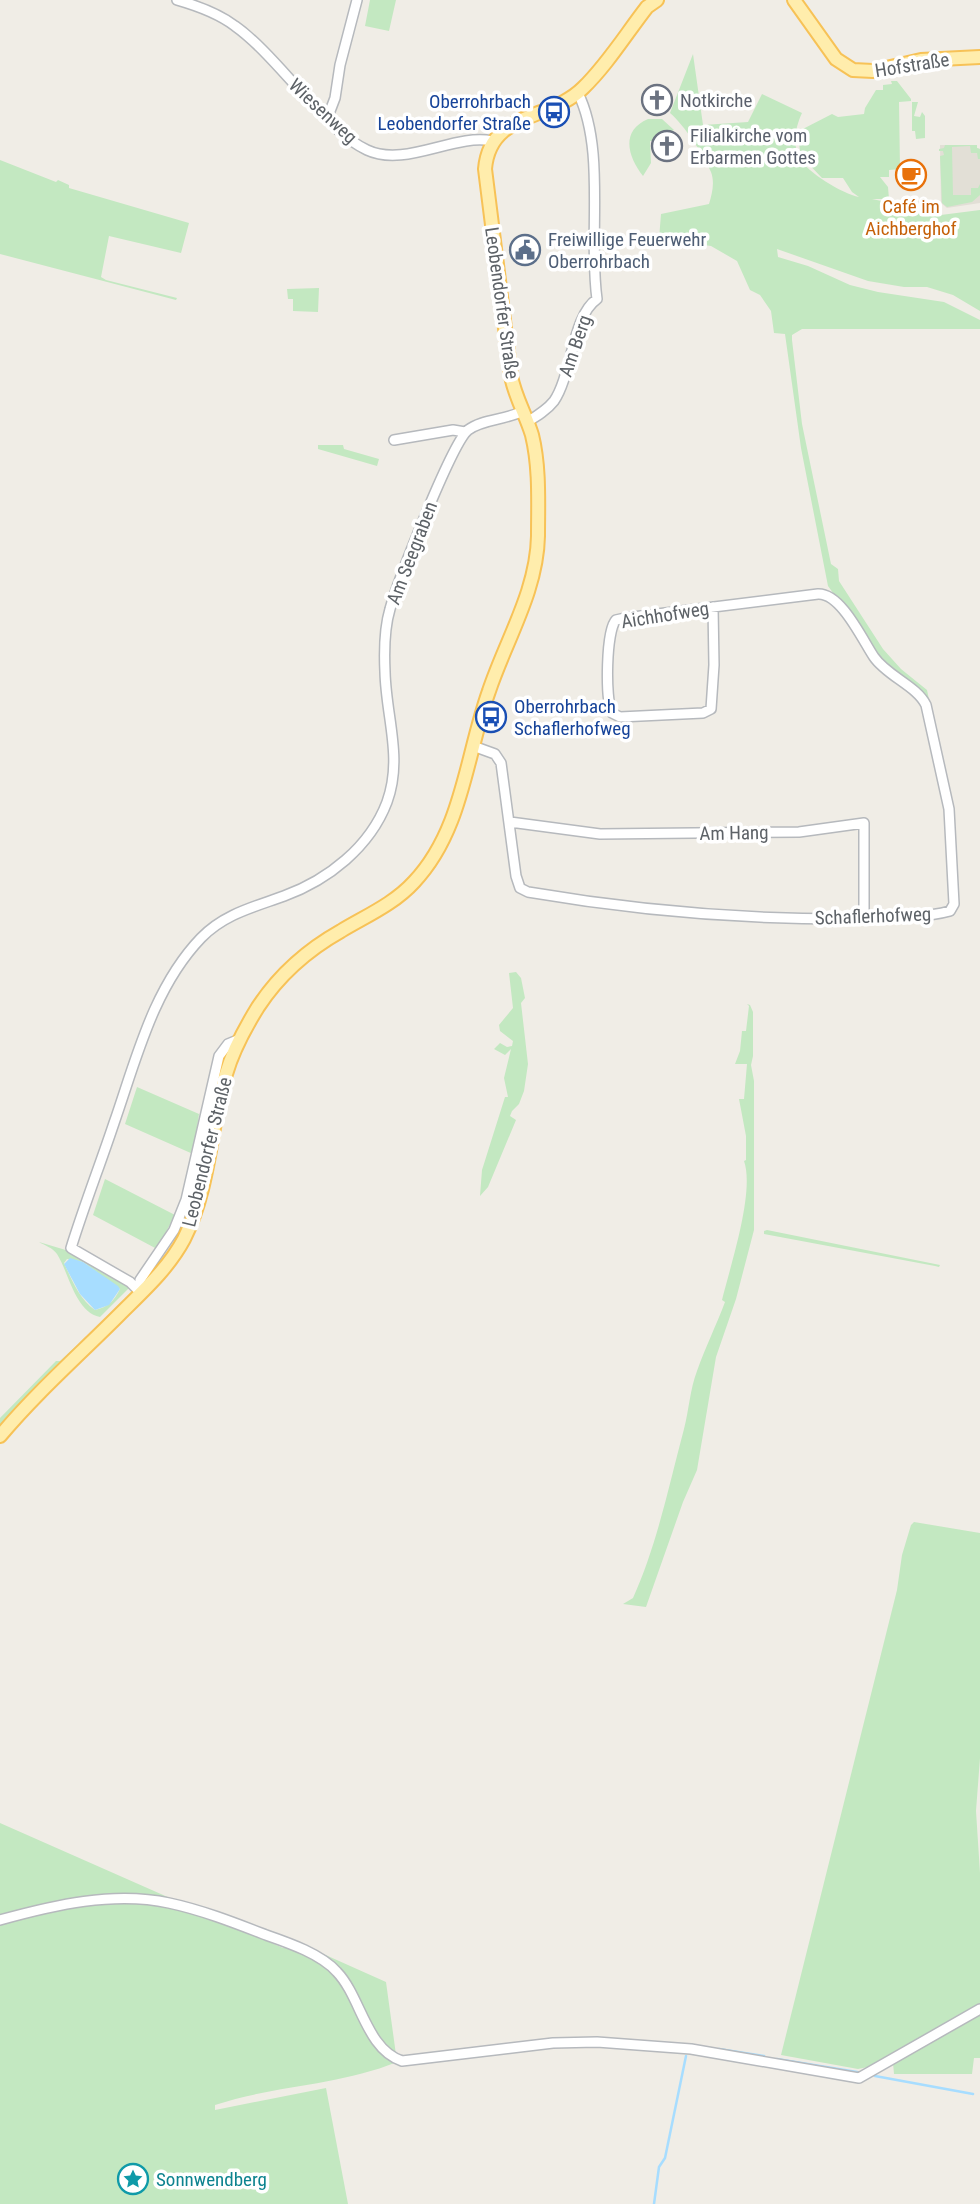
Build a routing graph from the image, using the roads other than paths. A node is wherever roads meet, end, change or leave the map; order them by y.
1 (177, 0) edge
2 (357, 0) edge
3 (657, 0) edge
4 (794, 0) edge
5 (980, 57) edge
6 (578, 93) junction
7 (327, 119) junction
8 (492, 141) junction
9 (525, 417) junction
10 (466, 432) junction
11 (394, 440) dead end
12 (826, 594) joint
13 (713, 607) junction
14 (473, 747) junction
15 (510, 822) junction
16 (864, 919) junction
17 (141, 1293) junction
18 (0, 1436) edge
19 (0, 1920) edge
20 (980, 2009) edge

1 - 7 street, Wiesenweg
2 - 7 street
3 - 6 main road
4 - 5 main road, Hofstraße
6 - 8 main road
6 - 9 street, Am Berg
7 - 8 street, Wiesenweg
8 - 9 main road, Leobendorfer Straße
9 - 10 street
9 - 14 main road, Leobendorfer Straße
10 - 11 street
10 - 17 street, Am Seegraben
12 - 13 street, Aichhofweg
12 - 16 street, Schaflerhofweg
13 - 13 street, Aichhofweg
14 - 15 street
14 - 17 main road, Leobendorfer Straße
15 - 16 street, Schaflerhofweg
15 - 16 street, Am Hang
17 - 18 main road, Leobendorfer Straße
19 - 20 street

